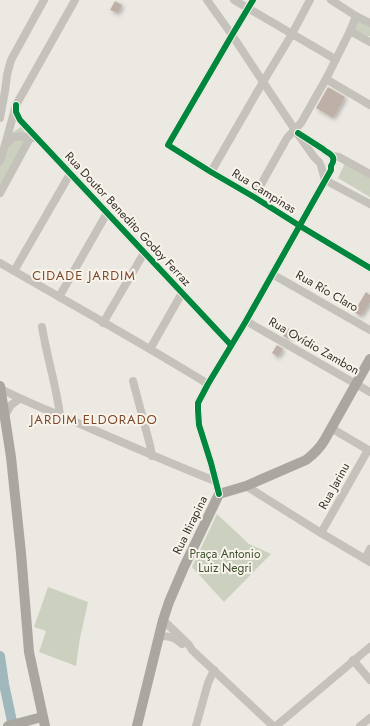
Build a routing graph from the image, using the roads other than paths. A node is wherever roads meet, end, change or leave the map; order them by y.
1 (44, 0) edge
2 (75, 0) edge
3 (207, 0) edge
4 (234, 0) edge
5 (253, 0) edge
6 (310, 0) edge
7 (331, 0) edge
8 (249, 8) junction
9 (356, 16) junction
10 (370, 23) edge
11 (350, 31) junction
12 (232, 34) junction
13 (292, 34) junction
14 (370, 42) edge
15 (335, 59) junction
16 (326, 79) junction
17 (262, 82) junction
18 (3, 90) edge
19 (16, 105) junction
20 (370, 105) edge
21 (0, 114) edge
22 (297, 132) junction
23 (33, 138) junction
24 (6, 145) junction
25 (329, 154) junction
26 (0, 162) edge
27 (320, 164) junction
28 (331, 166) junction
29 (211, 172) junction
30 (70, 174) junction
31 (370, 174) edge
32 (325, 180) junction
33 (0, 193) edge
34 (254, 197) junction
35 (370, 204) edge
36 (107, 213) junction
37 (300, 226) junction
38 (144, 253) junction
39 (0, 263) edge
40 (370, 268) edge
41 (14, 271) junction
42 (272, 274) junction
43 (182, 293) junction
44 (59, 297) junction
45 (246, 321) junction
46 (103, 323) junction
47 (42, 327) dead end
48 (370, 330) edge
49 (231, 345) junction
50 (150, 349) junction
51 (370, 359) edge
52 (133, 381) dead end
53 (208, 384) junction
54 (356, 384) junction
55 (0, 388) edge
56 (370, 392) edge
57 (19, 399) junction
58 (60, 415) junction
59 (4, 417) junction
60 (331, 428) junction
61 (369, 451) edge
62 (152, 456) junction
63 (216, 481) junction
64 (246, 486) junction
65 (219, 494) junction
66 (321, 533) junction
67 (370, 549) edge
68 (367, 561) edge
69 (163, 620) junction
70 (159, 636) junction
71 (370, 647) edge
72 (192, 650) junction
73 (353, 660) junction
74 (214, 670) junction
75 (370, 680) edge
76 (370, 718) edge
77 (44, 721) edge
78 (8, 726) edge
79 (137, 726) edge
80 (196, 726) edge
81 (275, 726) edge
82 (360, 726) edge

1 - 18 street
2 - 19 street
3 - 12 street
4 - 8 street
5 - 8 street
6 - 13 street
7 - 9 street
8 - 12 street
8 - 13 street
9 - 10 street
9 - 11 street
11 - 14 street
11 - 15 street
12 - 17 street
12 - 29 street, Rua Campinas
13 - 15 street
13 - 17 street
15 - 16 street
16 - 20 street
16 - 22 street
17 - 22 street
17 - 29 street
18 - 21 street
19 - 23 street, Rua Doutor Benedito Godoy Ferraz
19 - 24 street
22 - 25 street
22 - 27 street
22 - 34 street
23 - 24 street
23 - 30 street, Rua Doutor Benedito Godoy Ferraz
23 - 33 street
24 - 26 street
25 - 27 street
25 - 28 street
25 - 31 street
27 - 28 street
27 - 32 street
28 - 32 street
29 - 34 street, Rua Campinas
30 - 36 street, Rua Doutor Benedito Godoy Ferraz
30 - 41 street
32 - 35 street
32 - 37 street
34 - 37 street, Rua Campinas
36 - 38 street, Rua Doutor Benedito Godoy Ferraz
36 - 44 street
37 - 40 street, Rua Campinas
37 - 42 street
38 - 43 street, Rua Doutor Benedito Godoy Ferraz
38 - 46 street
39 - 41 street
41 - 44 street
42 - 45 street
42 - 48 street, Rua Río Claro
43 - 49 street, Rua Doutor Benedito Godoy Ferraz
43 - 50 street
44 - 46 street
45 - 49 street
45 - 54 street, Rua Ovídio Zambon
46 - 50 street
47 - 58 street
49 - 53 street
50 - 53 street
51 - 54 main road, Rua Itirapina
52 - 62 street
53 - 63 street
54 - 56 street, Rua Ovídio Zambon
54 - 60 main road, Rua Itirapina
55 - 57 street
55 - 59 main road
57 - 58 street
57 - 59 street
58 - 62 street
59 - 77 main road
60 - 61 street
60 - 64 main road, Rua Itirapina
61 - 66 street, Rua Jarinu
62 - 63 street
63 - 65 street
64 - 65 main road, Rua Itirapina
64 - 66 street
65 - 69 main road, Rua Itirapina
66 - 68 street
67 - 68 street
69 - 70 main road, Rua Itirapina
69 - 72 street
70 - 72 street
70 - 79 main road, Rua Itirapina
71 - 73 street
72 - 74 street
73 - 75 street
73 - 81 street
74 - 80 street
74 - 81 street
76 - 82 street
77 - 78 main road

